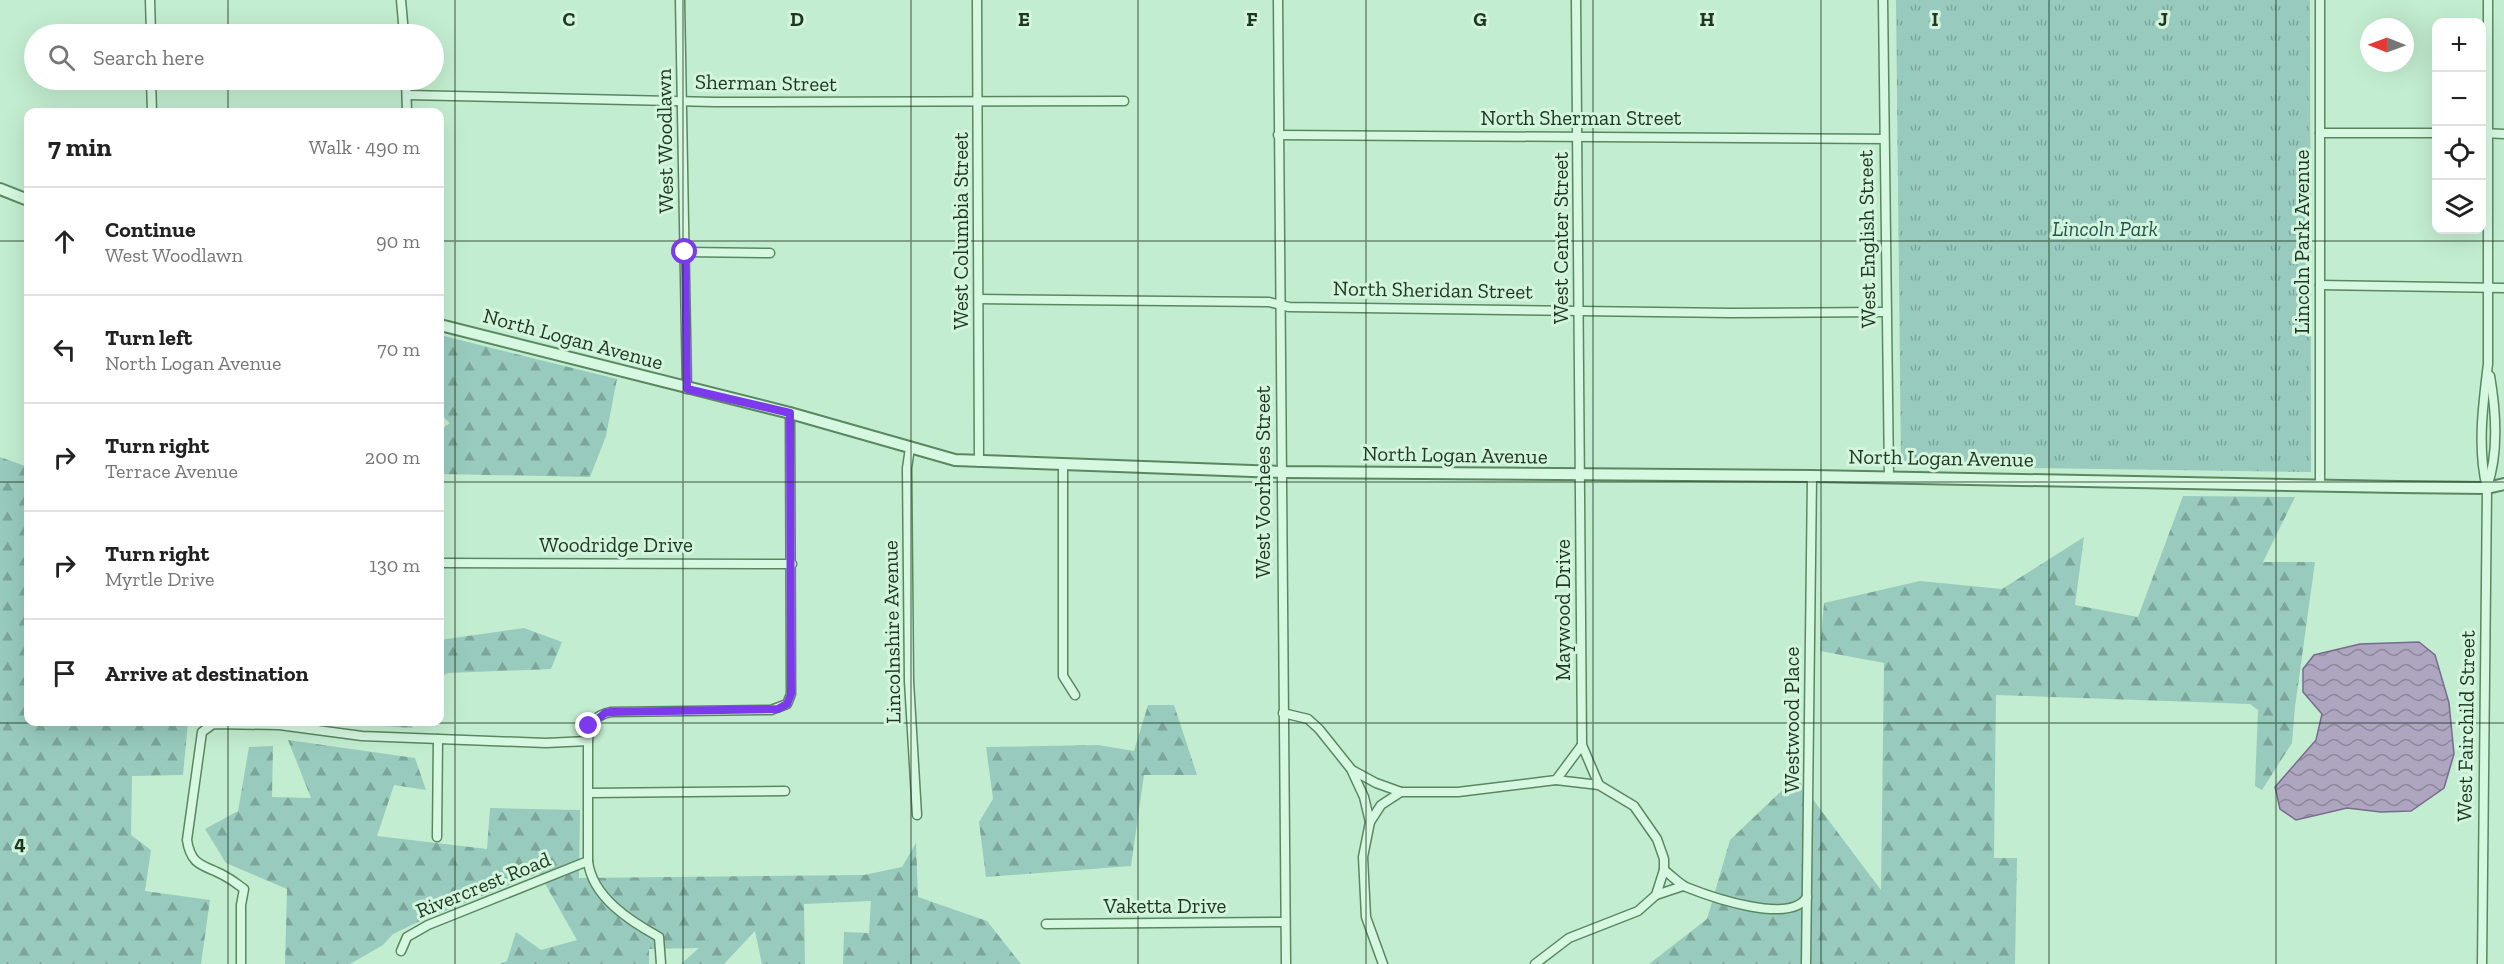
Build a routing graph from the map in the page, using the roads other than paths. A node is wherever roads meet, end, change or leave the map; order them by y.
1 (150, 0) edge
2 (401, 0) edge
3 (680, 0) edge
4 (978, 0) edge
5 (1278, 0) edge
6 (1576, 0) edge
7 (1883, 0) edge
8 (2320, 0) edge
9 (2488, 0) edge
10 (151, 24) edge
11 (403, 24) edge
12 (151, 90) edge
13 (407, 90) edge
14 (407, 95) junction
15 (978, 99) junction
16 (682, 100) junction
17 (1124, 101) dead end
18 (152, 108) edge
19 (407, 108) edge
20 (2485, 126) edge
21 (2320, 133) junction
22 (2432, 134) edge
23 (2486, 134) edge
24 (2504, 134) edge
25 (1278, 135) junction
26 (1578, 137) junction
27 (1884, 139) junction
28 (2486, 172) edge
29 (0, 189) edge
30 (24, 198) edge
31 (685, 252) junction
32 (770, 253) dead end
33 (2320, 285) junction
34 (2489, 288) junction
35 (2504, 288) edge
36 (979, 299) junction
37 (1279, 305) junction
38 (1579, 310) junction
39 (1886, 312) junction
40 (444, 326) edge
41 (687, 389) junction
42 (790, 413) junction
43 (910, 448) junction
44 (979, 462) junction
45 (1062, 465) junction
46 (1281, 472) junction
47 (1581, 476) junction
48 (1812, 476) junction
49 (1889, 477) junction
50 (2504, 484) edge
51 (2320, 485) junction
52 (2487, 488) junction
53 (2504, 493) edge
54 (444, 563) edge
55 (792, 564) junction
56 (1075, 695) dead end
57 (1282, 713) junction
58 (210, 726) edge
59 (287, 726) edge
60 (438, 739) junction
61 (588, 741) junction
62 (1582, 745) junction
63 (1351, 769) junction
64 (1556, 780) junction
65 (1599, 785) junction
66 (785, 791) dead end
67 (1401, 792) junction
68 (589, 793) junction
69 (917, 815) dead end
70 (1370, 822) junction
71 (437, 837) dead end
72 (588, 861) junction
73 (1664, 870) junction
74 (1683, 886) junction
75 (1656, 895) junction
76 (1808, 896) junction
77 (1284, 922) junction
78 (1046, 924) dead end
79 (401, 951) dead end
80 (241, 964) edge
81 (661, 964) edge
82 (1286, 964) edge
83 (1383, 964) edge
84 (1535, 964) edge
85 (1806, 964) edge
86 (2482, 964) edge

1 - 10 street
2 - 11 street
3 - 16 street, West Woodlawn
4 - 15 street, West Columbia Street
5 - 25 street, West Voorhees Street
6 - 26 street, West Center Street
7 - 27 street, West English Street
8 - 21 street, Lincoln Park Avenue
9 - 20 street, West Fairchild Street
12 - 18 street
13 - 14 street
14 - 16 street, Sherman Street
14 - 19 street
15 - 16 street, Sherman Street
15 - 17 street, Sherman Street
15 - 36 street, West Columbia Street
16 - 31 street, West Woodlawn
21 - 22 street
21 - 33 street, Lincoln Park Avenue
23 - 24 street
25 - 26 street, North Sherman Street
25 - 37 street, West Voorhees Street
26 - 27 street, North Sherman Street
26 - 38 street, West Center Street
27 - 39 street, West English Street
28 - 34 street, West Fairchild Street
29 - 30 street
31 - 32 street
31 - 41 street, West Woodlawn
33 - 34 street
33 - 51 street, Lincoln Park Avenue
34 - 35 street
34 - 52 street, West Fairchild Street
36 - 37 street, North Sheridan Street
36 - 44 street, West Columbia Street
37 - 38 street, North Sheridan Street
37 - 46 street, West Voorhees Street
38 - 39 street, North Sheridan Street
38 - 47 street, West Center Street
39 - 49 street, West English Street
40 - 41 street, North Logan Avenue
41 - 42 street, North Logan Avenue
42 - 43 street, North Logan Avenue
42 - 55 street
43 - 44 street, North Logan Avenue
43 - 69 street, Lincolnshire Avenue
44 - 45 street, North Logan Avenue
45 - 46 street, North Logan Avenue
45 - 56 street
46 - 47 street, North Logan Avenue
46 - 57 street, West Voorhees Street
47 - 48 street, North Logan Avenue
47 - 62 street, Maywood Drive
48 - 49 street, North Logan Avenue
48 - 76 street, Westwood Place
49 - 51 street, North Logan Avenue
50 - 52 street, North Logan Avenue
51 - 52 street, North Logan Avenue
52 - 53 street, North Logan Avenue
52 - 86 street, West Fairchild Street
54 - 55 street, Woodridge Drive
55 - 61 street
57 - 63 street
57 - 77 street, West Voorhees Street
58 - 80 street
59 - 60 street
60 - 61 street
60 - 71 street
61 - 68 street
62 - 64 street
62 - 65 street, Maywood Drive
63 - 67 street
63 - 70 street
64 - 65 street
64 - 67 street
65 - 73 street
66 - 68 street
67 - 70 street
68 - 72 street
70 - 83 street
72 - 79 street, Rivercrest Road
72 - 81 street
73 - 74 street
73 - 75 street
74 - 75 street
74 - 76 street
75 - 84 street
76 - 85 street, Westwood Place
77 - 78 street, Vaketta Drive
77 - 82 street, West Voorhees Street

